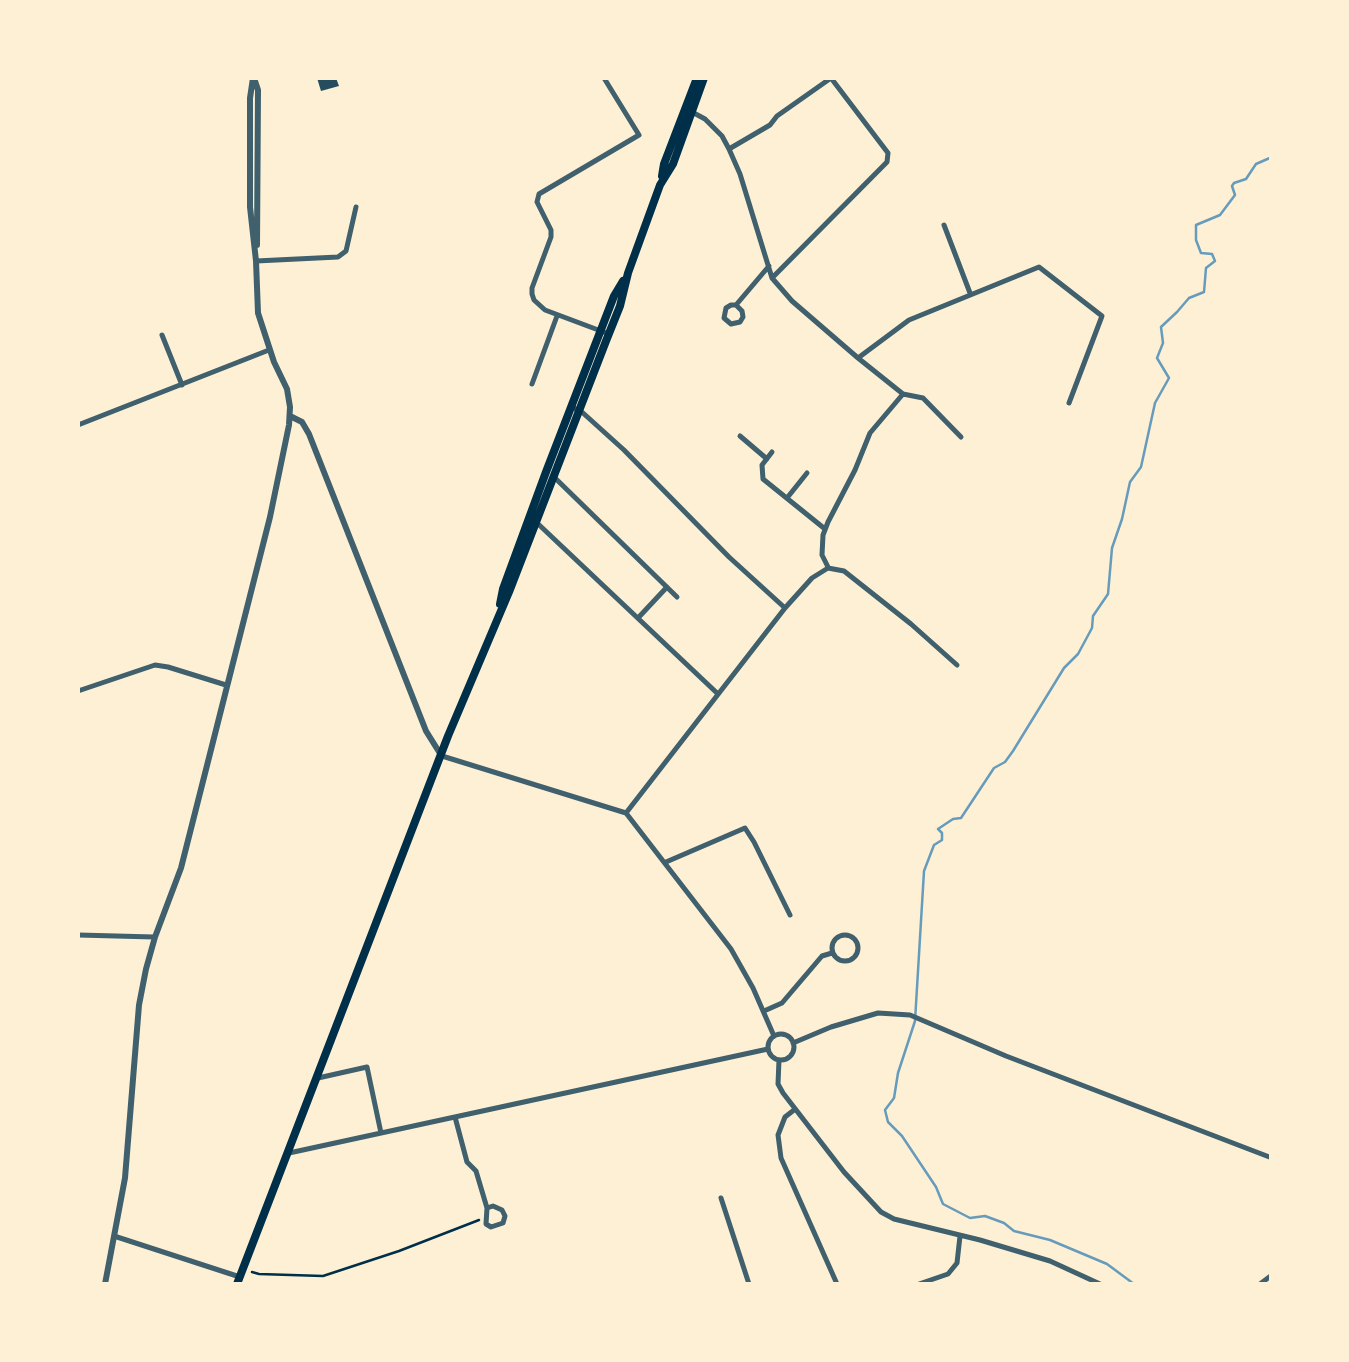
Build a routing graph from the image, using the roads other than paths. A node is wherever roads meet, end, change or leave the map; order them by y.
1 (254, 78) edge
2 (604, 78) edge
3 (701, 78) edge
4 (831, 78) edge
5 (688, 111) junction
6 (729, 149) junction
7 (356, 208) dead end
8 (944, 225) dead end
9 (256, 261) junction
10 (769, 266) junction
11 (772, 278) junction
12 (970, 293) junction
13 (736, 305) dead end
14 (558, 316) junction
15 (605, 332) junction
16 (162, 334) dead end
17 (269, 350) junction
18 (858, 358) junction
19 (532, 384) dead end
20 (182, 385) junction
21 (904, 394) junction
22 (1068, 403) dead end
23 (575, 409) junction
24 (290, 416) junction
25 (78, 425) edge
26 (740, 436) dead end
27 (961, 437) dead end
28 (807, 472) dead end
29 (550, 474) junction
30 (787, 498) junction
31 (532, 520) junction
32 (825, 529) junction
33 (828, 568) junction
34 (667, 588) junction
35 (677, 597) dead end
36 (786, 608) junction
37 (638, 618) junction
38 (957, 665) dead end
39 (226, 685) junction
40 (78, 691) edge
41 (718, 694) junction
42 (442, 756) junction
43 (626, 813) junction
44 (666, 862) junction
45 (790, 915) dead end
46 (78, 936) edge
47 (155, 937) junction
48 (832, 953) junction
49 (764, 1011) junction
50 (774, 1036) junction
51 (793, 1043) junction
52 (768, 1049) junction
53 (779, 1060) junction
54 (318, 1078) junction
55 (794, 1110) junction
56 (455, 1117) junction
57 (382, 1133) junction
58 (289, 1153) junction
59 (1272, 1158) edge
60 (721, 1198) dead end
61 (487, 1208) junction
62 (114, 1236) junction
63 (960, 1236) junction
64 (1272, 1276) edge
65 (240, 1277) edge
66 (105, 1284) edge
67 (749, 1284) edge
68 (837, 1284) edge
69 (920, 1284) edge
70 (1100, 1284) edge
71 (1260, 1284) edge

1 - 9 street
2 - 14 street
3 - 5 main road
4 - 6 street
4 - 11 street
5 - 6 street
5 - 15 main road
6 - 10 street
7 - 9 street
8 - 12 street
9 - 17 street
10 - 11 street
10 - 13 street
11 - 18 street
12 - 18 street
12 - 22 street
14 - 15 street
14 - 19 street
15 - 23 main road
16 - 20 street
17 - 20 street
17 - 24 street
18 - 21 street
20 - 25 street
21 - 27 street
21 - 32 street
23 - 29 main road
23 - 36 street
24 - 39 street
24 - 42 street
26 - 30 street
28 - 30 street
29 - 31 main road
29 - 34 street
30 - 32 street
31 - 37 street
31 - 42 main road
32 - 33 street
33 - 36 street
33 - 38 street
34 - 35 street
34 - 37 street
36 - 41 street
37 - 41 street
39 - 40 street
39 - 47 street
41 - 43 street
42 - 43 street
42 - 54 main road
43 - 44 street
44 - 45 street
44 - 49 street
46 - 47 street
47 - 62 street
48 - 48 street
48 - 49 street
49 - 50 street
50 - 51 street
50 - 52 street
51 - 53 street
51 - 59 street
52 - 53 street
52 - 56 street
53 - 55 street
54 - 57 street
54 - 58 main road
55 - 63 street
55 - 68 street
56 - 57 street
56 - 61 street
57 - 58 street
58 - 65 main road
60 - 67 street
61 - 61 street
62 - 65 street
62 - 66 street
63 - 69 street
63 - 70 street
64 - 71 street

